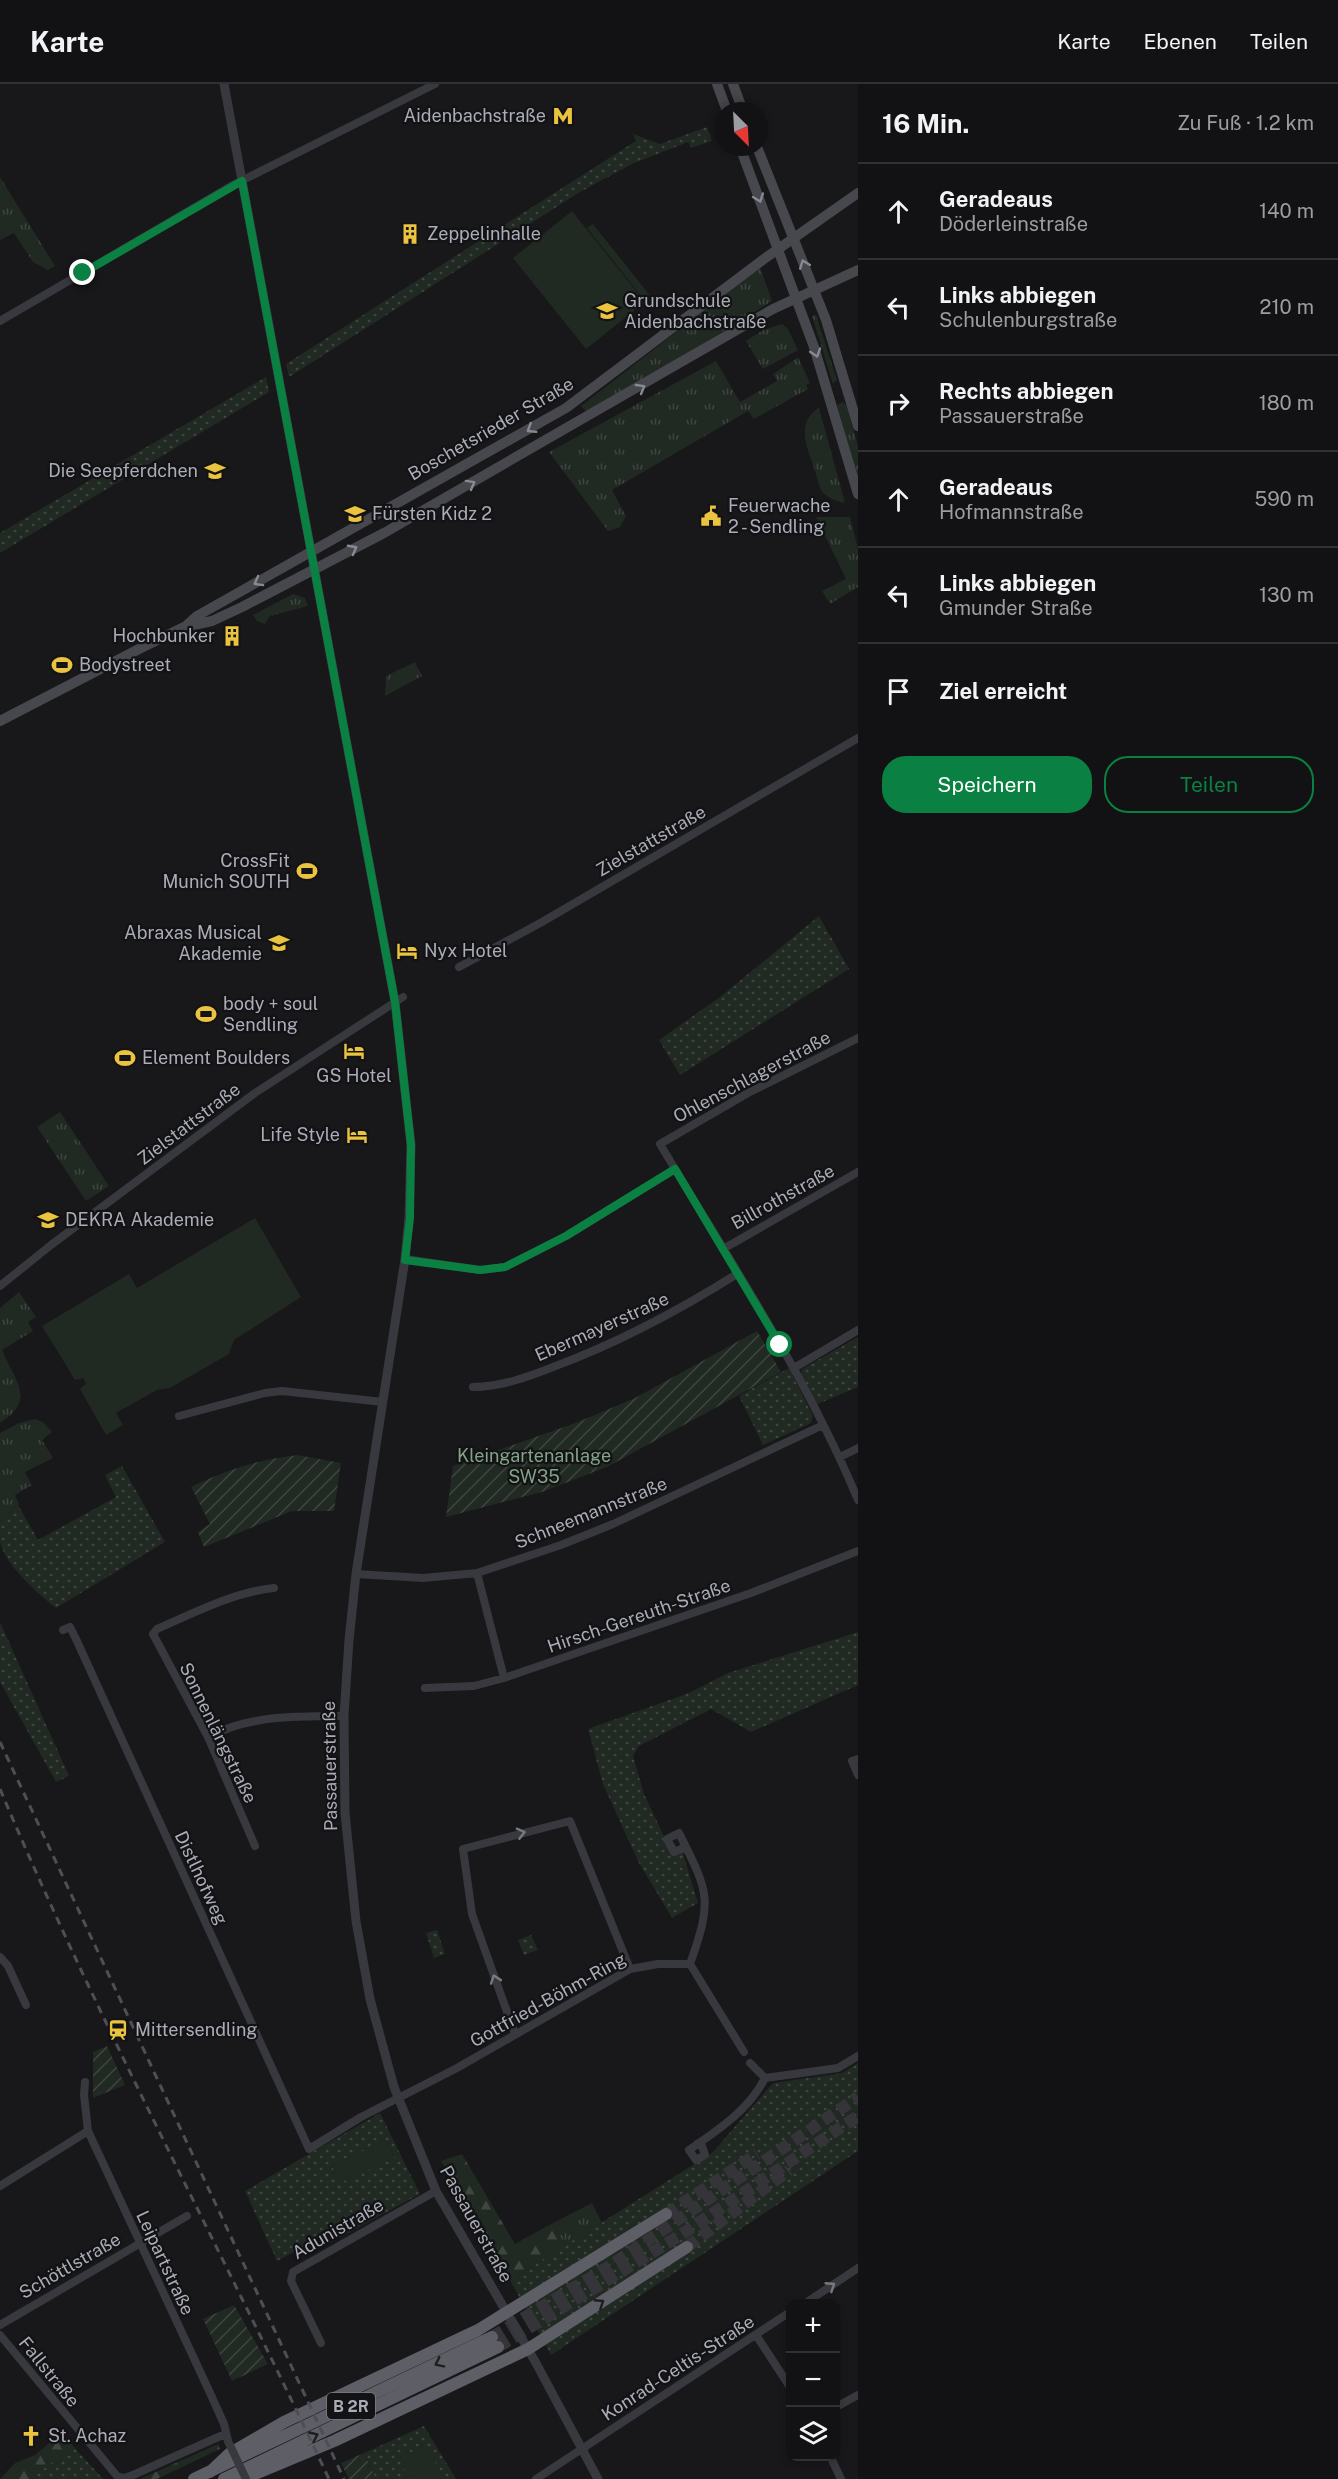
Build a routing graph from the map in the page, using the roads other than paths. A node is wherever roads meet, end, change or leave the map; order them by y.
1 (224, 84) edge
2 (435, 84) edge
3 (717, 84) edge
4 (733, 84) edge
5 (724, 102) edge
6 (737, 102) edge
7 (743, 156) edge
8 (762, 156) edge
9 (242, 181) junction
10 (858, 193) edge
11 (795, 238) junction
12 (778, 250) junction
13 (858, 270) edge
14 (814, 290) junction
15 (796, 298) junction
16 (0, 321) edge
17 (848, 391) junction
18 (829, 397) junction
19 (858, 426) edge
20 (858, 494) edge
21 (310, 554) junction
22 (313, 570) junction
23 (184, 627) junction
24 (0, 721) edge
25 (858, 738) edge
26 (459, 967) dead end
27 (399, 999) junction
28 (858, 1038) edge
29 (675, 1169) junction
30 (858, 1172) edge
31 (723, 1249) junction
32 (405, 1260) junction
33 (736, 1274) junction
34 (0, 1286) edge
35 (858, 1330) edge
36 (794, 1368) junction
37 (473, 1387) dead end
38 (383, 1402) junction
39 (179, 1416) dead end
40 (823, 1425) junction
41 (858, 1448) edge
42 (840, 1457) junction
43 (858, 1500) edge
44 (858, 1551) edge
45 (477, 1573) junction
46 (357, 1574) junction
47 (274, 1588) dead end
48 (63, 1630) dead end
49 (504, 1678) junction
50 (425, 1688) dead end
51 (344, 1716) junction
52 (207, 1737) junction
53 (858, 1759) edge
54 (858, 1775) edge
55 (255, 1846) dead end
56 (686, 1847) dead end
57 (0, 1957) edge
58 (690, 1964) junction
59 (630, 1969) junction
60 (26, 2005) dead end
61 (515, 2034) junction
62 (744, 2052) dead end
63 (858, 2056) edge
64 (750, 2063) dead end
65 (765, 2078) junction
66 (86, 2082) dead end
67 (398, 2098) junction
68 (88, 2131) junction
69 (697, 2144) dead end
70 (309, 2149) joint
71 (0, 2186) edge
72 (436, 2191) junction
73 (666, 2214) tunnel mouth
74 (187, 2216) dead end
75 (139, 2243) junction
76 (687, 2247) tunnel mouth
77 (858, 2268) edge
78 (812, 2299) edge
79 (506, 2313) junction
80 (786, 2315) edge
81 (0, 2325) edge
82 (0, 2335) edge
83 (756, 2335) junction
84 (321, 2343) dead end
85 (528, 2349) junction
86 (786, 2381) edge
87 (858, 2395) edge
88 (838, 2407) edge
89 (226, 2437) junction
90 (581, 2449) junction
91 (832, 2461) edge
92 (210, 2472) junction
93 (194, 2479) edge
94 (224, 2479) edge
95 (245, 2479) edge
96 (536, 2479) edge
97 (598, 2479) edge
98 (841, 2479) edge

1 - 9 street, Passauerstraße
2 - 9 street
3 - 5 main road
4 - 6 main road
7 -> 12 main road
8 - 11 main road
9 - 16 street
9 - 21 street, Passauerstraße
10 - 11 main road, Boschetsrieder Straße
11 - 12 main road, Boschetsrieder Straße
14 -> 11 main road
12 - 15 main road
12 -> 21 main road, Boschetsrieder Straße
13 - 14 main road, Boschetsrieder Straße
14 - 15 main road, Boschetsrieder Straße
14 - 17 main road
15 -> 18 main road
22 -> 15 main road, Boschetsrieder Straße
17 - 18 main road
17 - 19 main road
18 - 20 main road
21 - 22 street, Passauerstraße
21 -> 23 main road, Boschetsrieder Straße
22 - 23 main road, Boschetsrieder Straße
22 - 27 street, Passauerstraße
23 - 24 main road, Boschetsrieder Straße
25 - 26 street, Zielstattstraße
27 - 32 street, Passauerstraße
27 - 34 street, Zielstattstraße
28 - 29 street, Ohlenschlagerstraße
29 - 31 street
29 - 32 street
30 - 31 street, Billrothstraße
31 - 33 street
32 - 38 street, Passauerstraße
33 - 36 street
33 - 37 street, Ebermayerstraße
35 - 36 street
36 - 40 street
38 - 39 street
38 - 46 street, Passauerstraße
40 - 42 street
40 - 45 street, Schneemannstraße
41 - 42 street
42 - 43 street
44 - 49 street, Hirsch-Gereuth-Straße
45 - 46 street, Schneemannstraße
45 - 49 street
46 - 51 street, Passauerstraße
47 - 52 street, Sonnenlängstraße
48 - 70 street, Distlhofweg
49 - 50 street, Hirsch-Gereuth-Straße
51 - 52 street
51 - 67 street, Passauerstraße
52 - 55 street, Sonnenlängstraße
53 - 54 street
56 - 58 street
57 - 60 street
58 - 59 street, Gottfried-Böhm-Ring
58 - 62 street
59 - 61 street, Gottfried-Böhm-Ring
61 -> 59 street
61 - 67 street, Gottfried-Böhm-Ring
63 - 65 street
64 - 65 street
65 - 69 street
66 - 68 street, Leipartstraße
67 - 70 street, Gottfried-Böhm-Ring
67 - 72 street, Passauerstraße
68 - 71 street
68 - 75 street, Leipartstraße
72 - 79 street, Passauerstraße
72 - 84 street, Adunistraße
73 - 79 highway
74 - 75 street, Schöttlstraße
75 - 81 street, Schöttlstraße
75 - 89 street, Leipartstraße
85 -> 76 highway
78 -> 77 street
79 - 85 street, Passauerstraße
79 - 92 highway
80 - 83 street, Konrad-Celtis-Straße
82 - 89 street, Fallstraße
83 - 86 street
83 - 90 street, Konrad-Celtis-Straße
85 - 90 street, Passauerstraße
85 - 95 highway
87 - 88 street
89 - 95 street, Leipartstraße, bridge
90 - 96 street, Konrad-Celtis-Straße
90 - 97 street, Passauerstraße
91 - 98 street
92 - 93 highway, B 2R
94 -> 92 highway, B 2R

